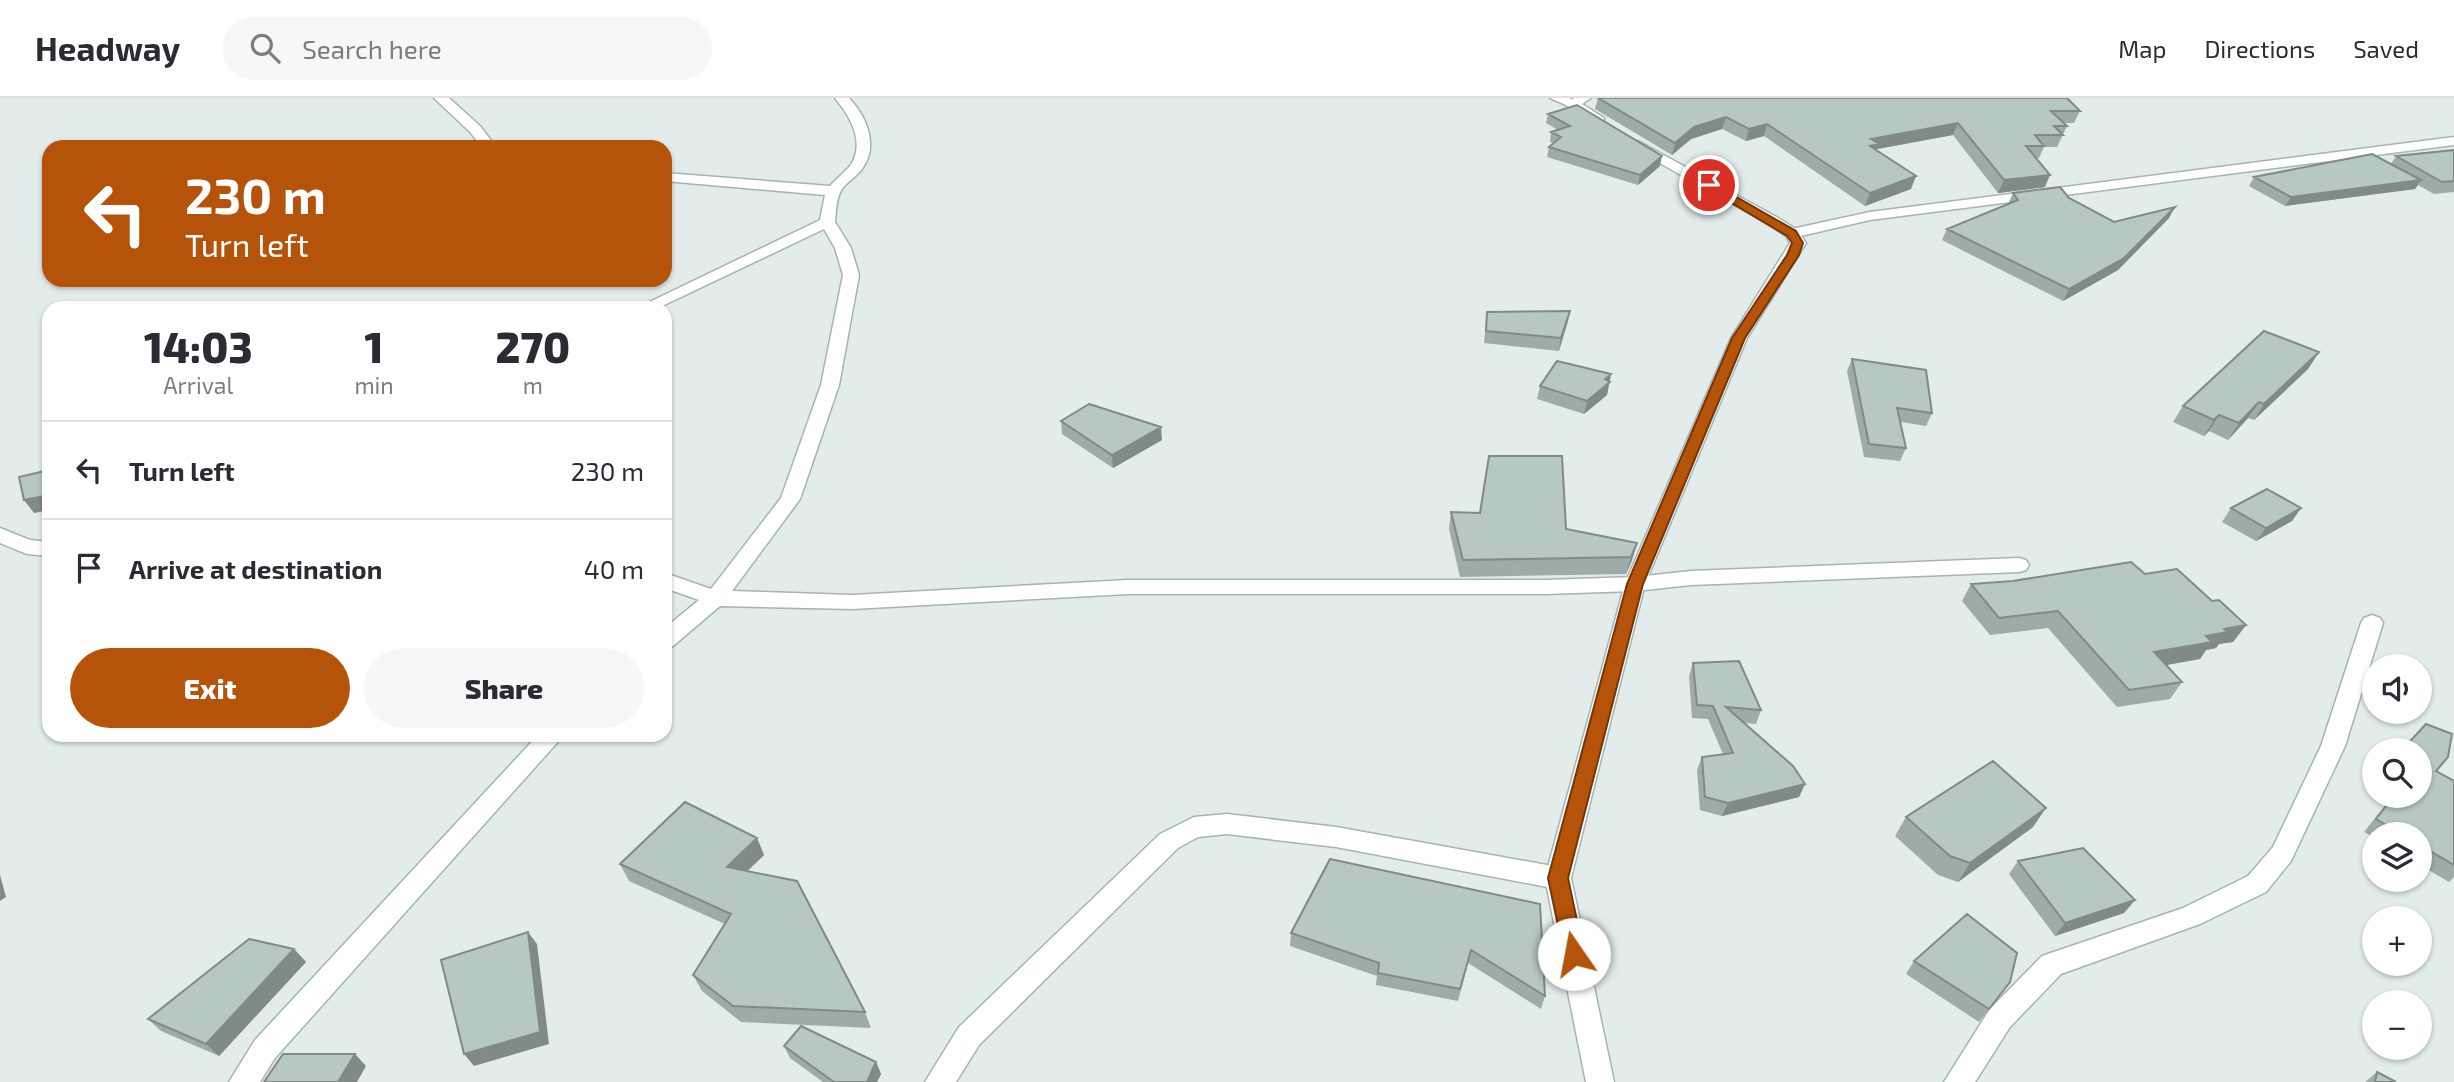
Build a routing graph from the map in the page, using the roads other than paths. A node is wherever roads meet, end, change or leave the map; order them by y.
1 (441, 98) edge
2 (842, 98) edge
3 (1571, 100) edge
4 (484, 140) edge
5 (2454, 141) edge
6 (672, 178) edge
7 (834, 191) junction
8 (827, 222) junction
9 (1792, 233) junction
10 (660, 301) edge
11 (0, 535) edge
12 (42, 548) edge
13 (2019, 565) dead end
14 (672, 583) edge
15 (1635, 584) junction
16 (715, 598) junction
17 (2372, 623) dead end
18 (672, 634) edge
19 (546, 742) edge
20 (1558, 878) junction
21 (243, 1082) edge
22 (939, 1082) edge
23 (1600, 1082) edge
24 (1958, 1082) edge

1 - 4 street
2 - 7 street
3 - 9 street
5 - 9 street
6 - 7 street
7 - 8 street
8 - 10 street
8 - 16 street
9 - 15 street
11 - 12 street
13 - 15 street
14 - 16 street
15 - 16 street
15 - 20 street
16 - 18 street
17 - 24 street
19 - 21 street
20 - 22 street
20 - 23 street

